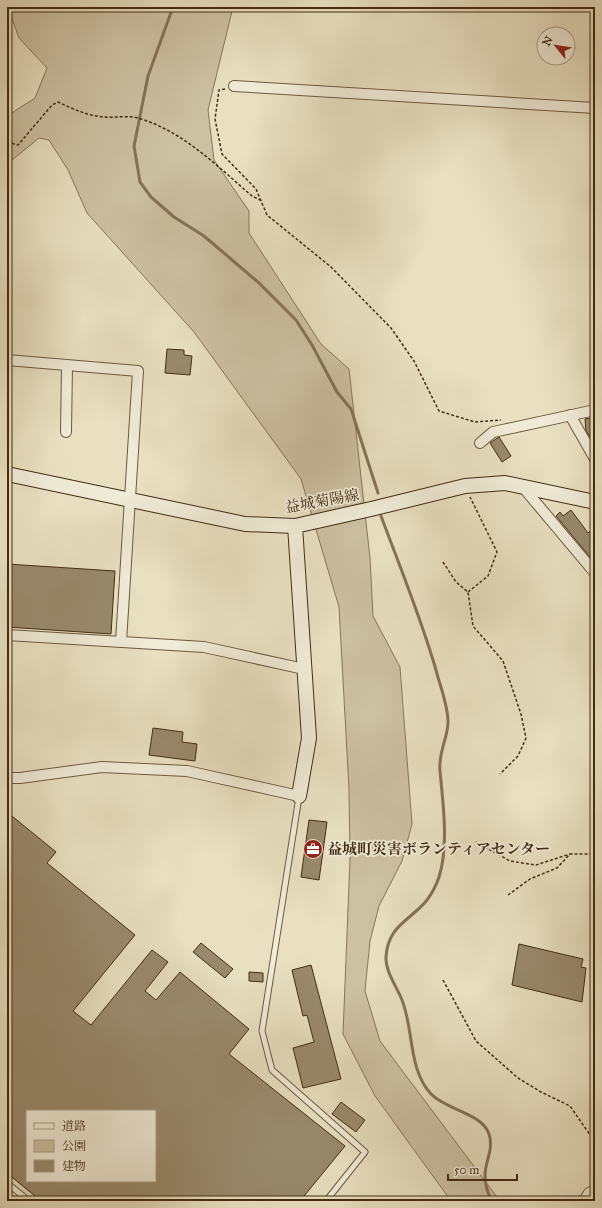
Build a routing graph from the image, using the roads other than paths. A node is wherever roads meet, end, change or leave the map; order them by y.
1 (234, 86) road end
2 (595, 108) edge
3 (7, 360) edge
4 (67, 365) junction
5 (595, 410) edge
6 (570, 415) junction
7 (66, 432) dead end
8 (480, 443) dead end
9 (595, 459) edge
10 (7, 474) edge
11 (522, 486) junction
12 (130, 500) junction
13 (595, 502) edge
14 (295, 526) junction
15 (595, 573) edge
16 (7, 635) edge
17 (121, 642) junction
18 (304, 669) junction
19 (7, 778) edge
20 (299, 796) junction
21 (7, 1183) edge
22 (595, 1190) edge
23 (29, 1201) edge
24 (326, 1201) edge
25 (584, 1201) edge

1 - 2 street
3 - 4 street
4 - 7 street
4 - 12 street
5 - 6 street
6 - 8 street
6 - 9 street
10 - 12 main road, 益城菊陽線
11 - 13 main road, 益城菊陽線
11 - 14 main road, 益城菊陽線
11 - 15 street
12 - 14 main road, 益城菊陽線
12 - 17 street
14 - 18 main road
16 - 17 street
17 - 18 street
18 - 20 main road
19 - 20 street
20 - 24 lane
21 - 23 lane
22 - 25 street

